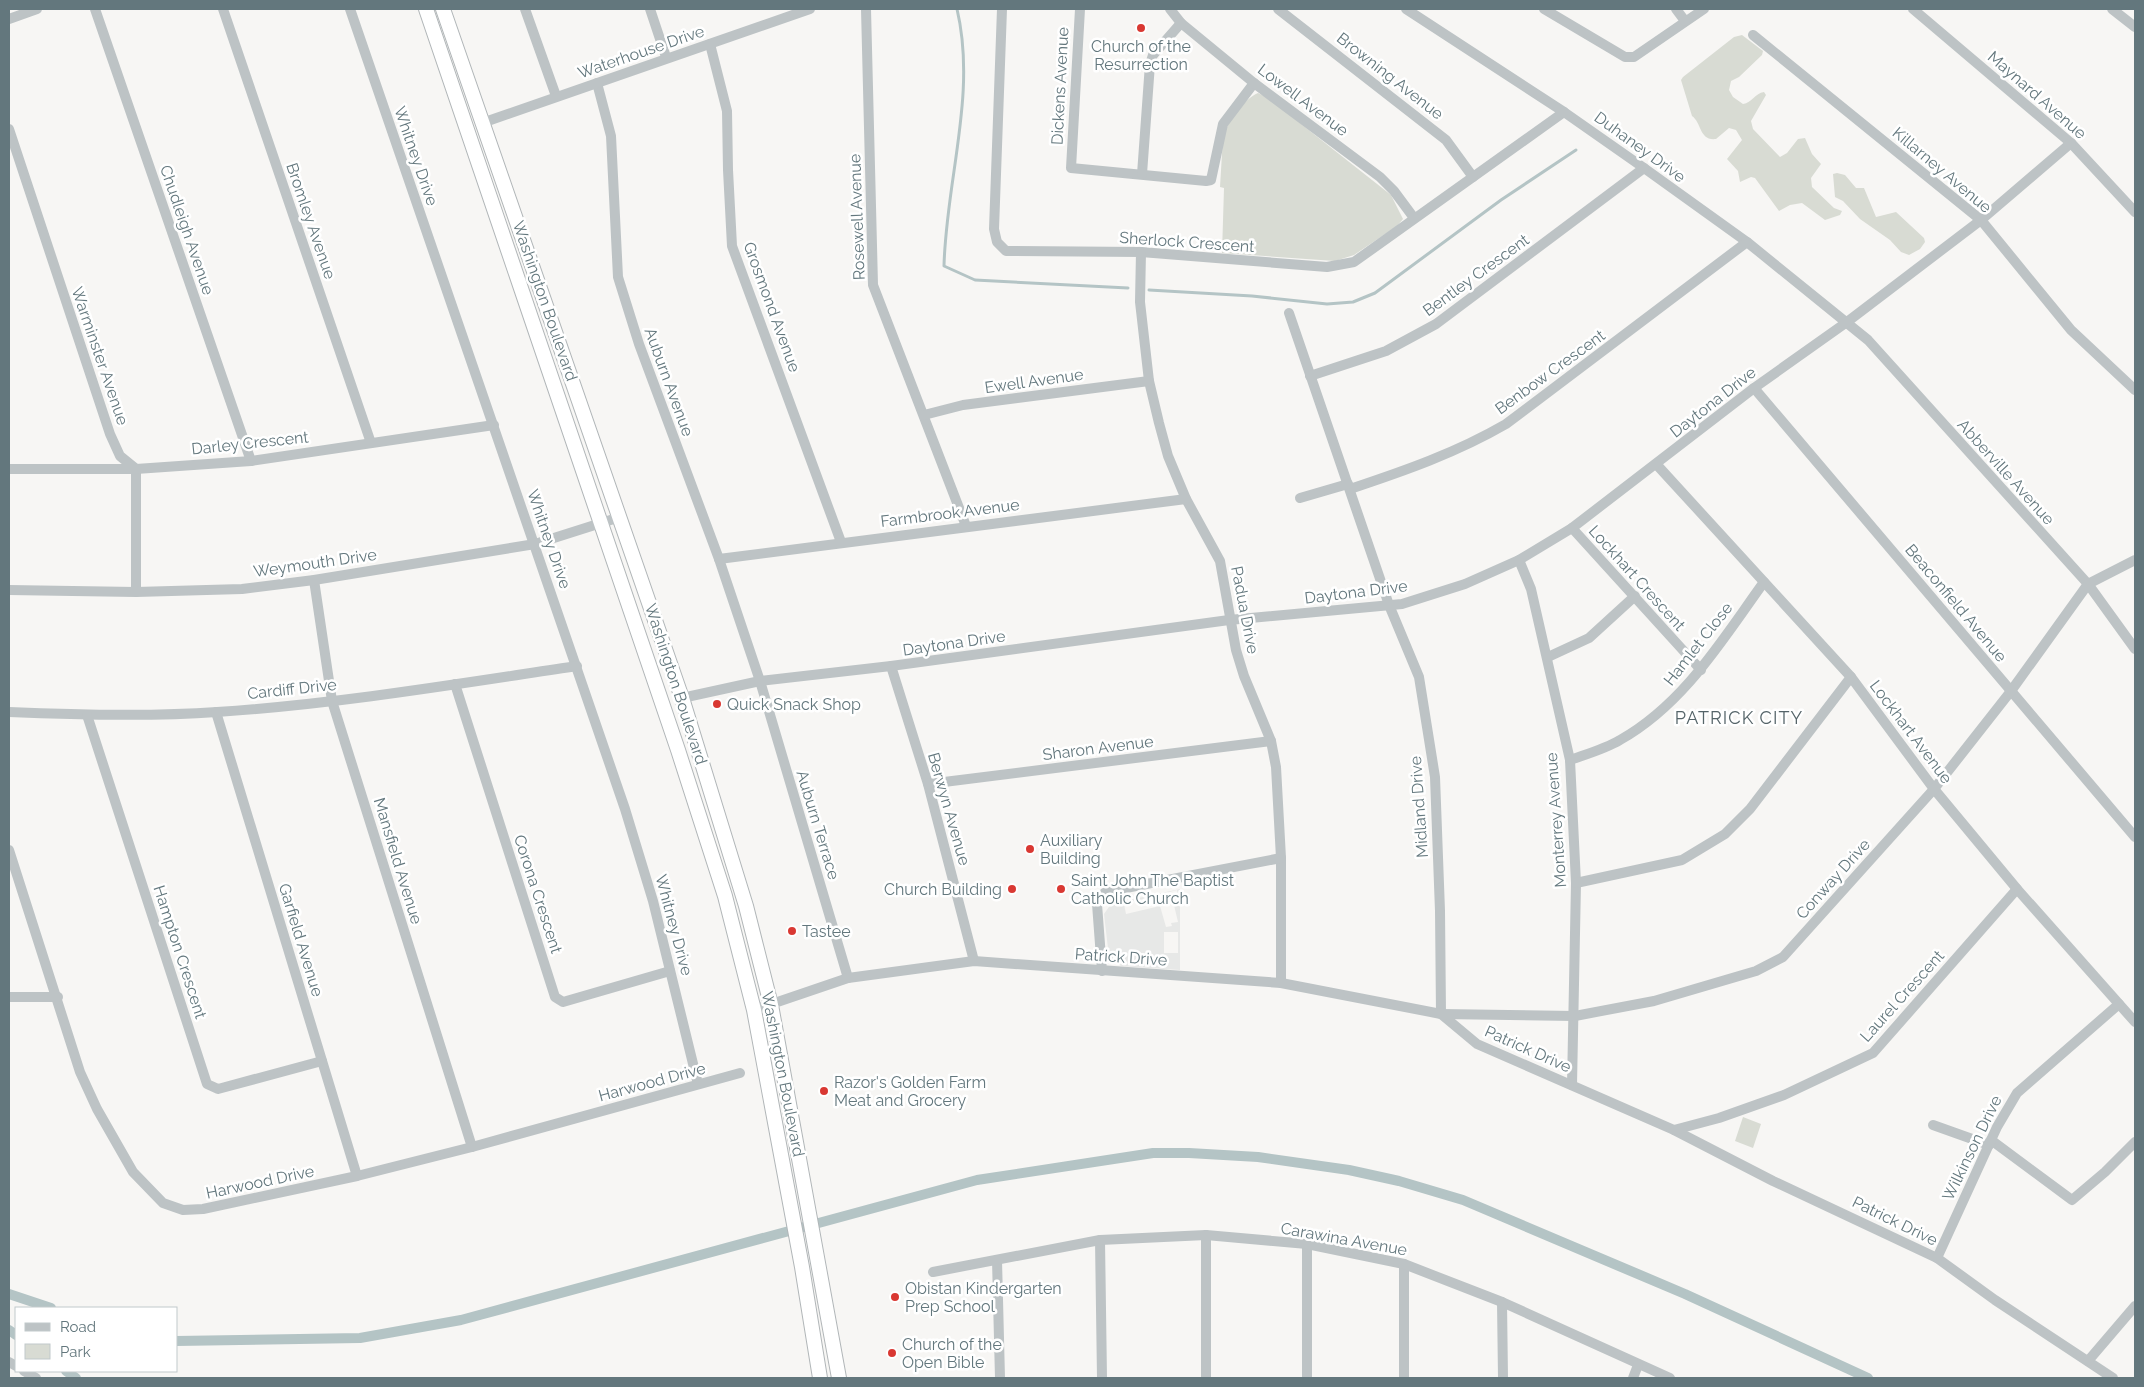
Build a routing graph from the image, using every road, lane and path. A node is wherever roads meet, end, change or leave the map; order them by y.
1 (37, 9) edge
2 (95, 9) edge
3 (223, 9) edge
4 (350, 9) edge
5 (426, 9) edge
6 (443, 9) edge
7 (525, 9) edge
8 (650, 9) edge
9 (810, 9) edge
10 (866, 9) edge
11 (1002, 9) edge
12 (1080, 9) edge
13 (1170, 9) edge
14 (1278, 9) edge
15 (1406, 9) edge
16 (1544, 9) edge
17 (1676, 9) edge
18 (1704, 9) edge
19 (1912, 9) edge
20 (2112, 9) edge
21 (9, 19) edge
22 (1685, 22) junction
23 (1181, 23) junction
24 (2134, 25) edge
25 (1753, 35) dead end
26 (710, 44) junction
27 (666, 57) junction
28 (1254, 82) junction
29 (597, 83) junction
30 (556, 96) junction
31 (1564, 112) junction
32 (482, 123) junction
33 (9, 129) edge
34 (2071, 142) junction
35 (1644, 168) junction
36 (1142, 174) junction
37 (1473, 177) junction
38 (2135, 212) edge
39 (1414, 218) junction
40 (1981, 220) junction
41 (1747, 242) junction
42 (1141, 252) junction
43 (1288, 313) dead end
44 (1847, 322) junction
45 (1310, 376) junction
46 (1148, 381) junction
47 (1754, 388) junction
48 (2135, 390) edge
49 (924, 415) junction
50 (494, 425) junction
51 (371, 444) junction
52 (251, 461) junction
53 (1657, 465) junction
54 (9, 469) edge
55 (136, 469) junction
56 (1349, 487) junction
57 (1300, 498) dead end
58 (1186, 499) junction
59 (620, 517) junction
60 (601, 524) junction
61 (966, 526) junction
62 (1572, 528) junction
63 (842, 542) junction
64 (535, 544) junction
65 (719, 559) junction
66 (1519, 560) junction
67 (2135, 560) edge
68 (314, 580) junction
69 (1764, 582) junction
70 (2088, 584) junction
71 (9, 590) edge
72 (136, 592) junction
73 (1635, 596) junction
74 (1389, 605) junction
75 (1229, 620) junction
76 (2135, 649) edge
77 (1548, 658) junction
78 (577, 666) junction
79 (891, 666) junction
80 (1701, 670) junction
81 (1851, 677) junction
82 (760, 681) junction
83 (456, 684) junction
84 (2011, 691) junction
85 (682, 698) junction
86 (332, 701) junction
87 (9, 712) edge
88 (216, 712) junction
89 (87, 715) junction
90 (1271, 741) junction
91 (1570, 760) junction
92 (928, 784) junction
93 (1934, 789) junction
94 (2135, 837) edge
95 (9, 850) edge
96 (1281, 858) junction
97 (1576, 883) junction
98 (2017, 889) junction
99 (974, 961) junction
100 (670, 971) junction
101 (1102, 971) junction
102 (848, 978) junction
103 (1281, 983) junction
104 (58, 997) junction
105 (9, 998) edge
106 (2119, 1004) junction
107 (771, 1005) junction
108 (754, 1010) junction
109 (1441, 1014) junction
110 (1575, 1016) junction
111 (2135, 1022) edge
112 (322, 1061) junction
113 (740, 1073) dead end
114 (698, 1084) junction
115 (1572, 1086) junction
116 (1933, 1126) dead end
117 (1674, 1130) junction
118 (1990, 1142) junction
119 (2135, 1142) edge
120 (472, 1147) junction
121 (357, 1176) junction
122 (1206, 1236) junction
123 (1100, 1240) junction
124 (1307, 1244) junction
125 (1936, 1258) junction
126 (997, 1260) junction
127 (1404, 1264) junction
128 (933, 1272) dead end
129 (1502, 1302) junction
130 (2135, 1306) edge
131 (2088, 1361) junction
132 (1638, 1365) junction
133 (820, 1378) edge
134 (839, 1378) edge
135 (1000, 1378) edge
136 (1102, 1378) edge
137 (1206, 1378) edge
138 (1307, 1378) edge
139 (1404, 1378) edge
140 (1503, 1378) edge
141 (1633, 1378) edge
142 (1670, 1378) edge
143 (2114, 1378) edge

1 - 21 street
2 - 52 street, Chudleigh Avenue
3 - 51 street, Bromley Avenue
4 - 50 street, Whitney Drive
5 - 60 highway, Washington Boulevard
6 - 32 highway, Washington Boulevard
7 - 30 street
8 - 27 street
9 - 26 street, Waterhouse Drive
10 - 49 street, Rosewell Avenue
11 - 42 street, Sherlock Crescent
12 - 36 street, Dickens Avenue
13 - 23 street, Lowell Avenue
14 - 37 street, Browning Avenue
15 - 31 street, Duhaney Drive
16 - 22 street
17 - 22 street
18 - 22 street
19 - 34 street, Maynard Avenue
20 - 24 street
23 - 28 street, Lowell Avenue
23 - 36 street
25 - 40 street, Killarney Avenue
26 - 27 street, Waterhouse Drive
26 - 63 street, Grosmond Avenue
27 - 29 street, Waterhouse Drive
28 - 36 street
28 - 39 street, Lowell Avenue
29 - 30 street, Waterhouse Drive
29 - 65 street, Auburn Avenue
30 - 32 street, Waterhouse Drive
31 - 35 street, Duhaney Drive
31 - 37 street, Sherlock Crescent
32 - 59 highway, Washington Boulevard
33 - 55 street, Warminster Avenue
34 - 38 street, Maynard Avenue
34 - 40 street, Daytona Drive
35 - 41 street, Duhaney Drive
35 - 45 street, Bentley Crescent
37 - 39 street, Sherlock Crescent
39 - 42 street, Sherlock Crescent
40 - 44 street, Daytona Drive
40 - 48 street, Killarney Avenue
41 - 44 street, Duhaney Drive
41 - 56 street, Benbow Crescent
42 - 46 street, Padua Drive
43 - 45 street, Midland Drive
44 - 47 street, Daytona Drive
44 - 70 street, Abberville Avenue
45 - 56 street, Midland Drive
46 - 49 street, Ewell Avenue
46 - 58 street, Padua Drive
47 - 53 street, Daytona Drive
47 - 84 street, Beaconfield Avenue
49 - 61 street, Rosewell Avenue
50 - 51 street, Darley Crescent
50 - 64 street, Whitney Drive
51 - 52 street, Darley Crescent
52 - 55 street, Darley Crescent
53 - 62 street, Daytona Drive
53 - 69 street, Lockhart Avenue
54 - 55 street, Darley Crescent
55 - 72 street
56 - 57 street, Benbow Crescent
56 - 74 street, Midland Drive
58 - 61 street, Farmbrook Avenue
58 - 75 street, Padua Drive
59 - 60 street, Weymouth Drive
59 - 85 highway, Washington Boulevard
60 - 64 street, Weymouth Drive
60 - 108 highway, Washington Boulevard
61 - 63 street, Farmbrook Avenue
62 - 66 street, Daytona Drive
62 - 73 street, Lockhart Crescent
63 - 65 street, Farmbrook Avenue
64 - 68 street, Weymouth Drive
64 - 78 street, Whitney Drive
65 - 82 street, Auburn Avenue
66 - 74 street, Daytona Drive
66 - 77 street, Monterrey Avenue
67 - 70 street, Conway Drive
68 - 72 street, Weymouth Drive
68 - 86 street, Mansfield Avenue
69 - 80 street, Hamlet Close
69 - 81 street, Lockhart Avenue
70 - 76 street, Abberville Avenue
70 - 84 street, Conway Drive
71 - 72 street, Weymouth Drive
73 - 77 street
73 - 80 street, Lockhart Crescent
74 - 75 street, Daytona Drive
74 - 109 street, Midland Drive
75 - 79 street, Daytona Drive
75 - 90 street, Padua Drive
77 - 91 street, Monterrey Avenue
78 - 83 street, Cardiff Drive
78 - 100 street, Whitney Drive
79 - 82 street, Daytona Drive
79 - 92 street, Berwyn Avenue
80 - 91 street, Hamlet Close
81 - 93 street, Lockhart Avenue
81 - 97 street
82 - 85 street, Daytona Drive
82 - 102 street, Auburn Terrace
83 - 86 street, Cardiff Drive
83 - 100 street, Corona Crescent
84 - 93 street, Conway Drive
84 - 94 street, Beaconfield Avenue
85 - 107 highway, Washington Boulevard
86 - 88 street, Cardiff Drive
86 - 120 street, Mansfield Avenue
87 - 89 street, Cardiff Drive
88 - 89 street, Cardiff Drive
88 - 112 street, Garfield Avenue
89 - 112 street, Hampton Crescent
90 - 92 street, Sharon Avenue
90 - 96 street, Padua Drive
91 - 97 street, Monterrey Avenue
92 - 99 street, Berwyn Avenue
93 - 98 street, Lockhart Avenue
93 - 110 street, Conway Drive
95 - 104 street, Harwood Drive
96 - 101 street
96 - 103 street, Padua Drive
97 - 110 street, Monterrey Avenue
98 - 106 street, Lockhart Avenue
98 - 117 street, Laurel Crescent
99 - 101 street, Patrick Drive
99 - 102 street, Patrick Drive
100 - 114 street, Whitney Drive
101 - 103 street, Patrick Drive
102 - 107 street, Patrick Drive
103 - 109 street, Patrick Drive
104 - 105 street
104 - 121 street, Harwood Drive
106 - 111 street, Lockhart Avenue
106 - 118 street, Wilkinson Drive
107 - 108 street, Patrick Drive
107 - 134 highway, Washington Boulevard
108 - 133 highway, Washington Boulevard
109 - 110 street, Conway Drive
109 - 115 street, Patrick Drive
110 - 115 street, Monterrey Avenue
112 - 121 street, Garfield Avenue
113 - 114 street, Harwood Drive
114 - 120 street, Harwood Drive
115 - 117 street, Patrick Drive
116 - 118 street
117 - 125 street, Patrick Drive
118 - 119 street
118 - 125 street, Wilkinson Drive
120 - 121 street, Harwood Drive
122 - 123 street, Carawina Avenue
122 - 124 street, Carawina Avenue
122 - 137 street
123 - 126 street, Carawina Avenue
123 - 136 street
124 - 127 street, Carawina Avenue
124 - 138 street
125 - 131 street, Patrick Drive
126 - 128 street, Carawina Avenue
126 - 135 street
127 - 129 street, Carawina Avenue
127 - 139 street
129 - 132 street, Carawina Avenue
129 - 140 street
130 - 131 street
131 - 143 street, Patrick Drive
132 - 141 street
132 - 142 street, Carawina Avenue

